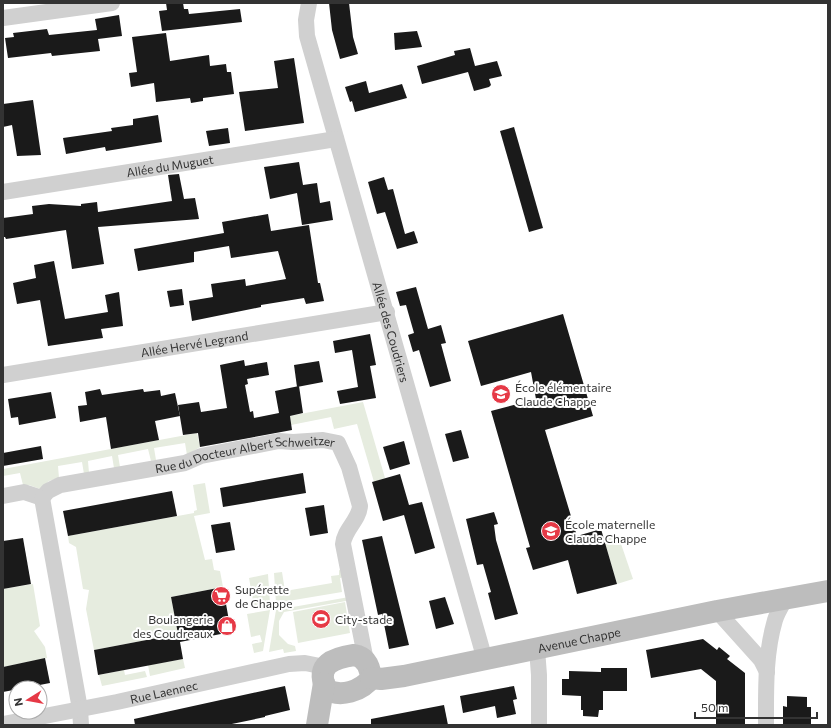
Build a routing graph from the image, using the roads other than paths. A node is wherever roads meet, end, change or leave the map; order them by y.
1 (112, 3) edge
2 (309, 3) edge
3 (3, 18) edge
4 (336, 139) junction
5 (3, 192) edge
6 (386, 312) junction
7 (3, 375) edge
8 (3, 496) edge
9 (42, 498) junction
10 (828, 591) edge
11 (786, 598) junction
12 (717, 611) junction
13 (771, 638) junction
14 (744, 642) junction
15 (537, 649) junction
16 (485, 660) junction
17 (368, 670) junction
18 (766, 672) junction
19 (329, 681) junction
20 (81, 717) edge
21 (317, 721) edge
22 (3, 724) edge
23 (538, 725) edge
24 (766, 725) edge

1 - 3 street
2 - 4 street, Allée des Coudriers
4 - 5 street, Allée du Muguet
4 - 6 street, Allée des Coudriers
6 - 7 street, Allée Hervé Legrand
6 - 16 street, Allée des Coudriers
8 - 9 street
9 - 17 street, Rue du Docteur Albert Schweitzer
9 - 20 street
10 - 11 street, Avenue Chappe
11 - 12 street, Avenue Chappe
11 - 13 street
12 - 14 street
12 - 15 street, Avenue Chappe
13 - 14 street
13 - 18 street
14 - 18 street
15 - 16 street, Avenue Chappe
15 - 23 street
16 - 17 street, Avenue Chappe
17 - 19 street
17 - 19 street
18 - 24 street
19 - 20 street, Rue Laennec
19 - 21 street
20 - 22 street, Rue Laennec

